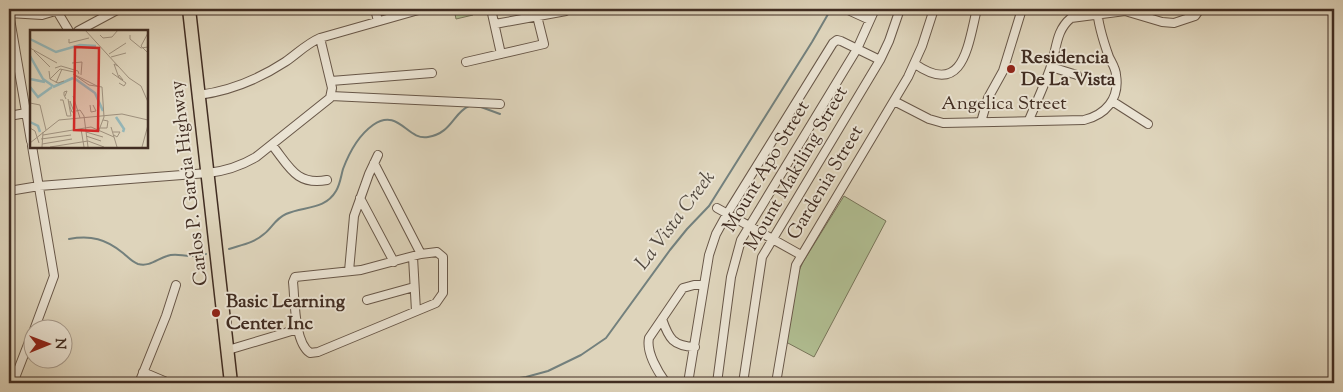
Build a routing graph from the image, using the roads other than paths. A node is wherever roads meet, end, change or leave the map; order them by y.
1 (119, 9) edge
2 (189, 9) edge
3 (376, 9) edge
4 (422, 9) edge
5 (491, 9) edge
6 (846, 9) edge
7 (874, 9) edge
8 (900, 9) edge
9 (934, 9) edge
10 (977, 9) edge
11 (1022, 9) edge
12 (1200, 9) edge
13 (59, 10) edge
14 (566, 11) dead end
15 (1097, 12) edge
16 (9, 13) edge
17 (537, 16) junction
18 (870, 20) junction
19 (378, 21) junction
20 (495, 24) junction
21 (69, 30) edge
22 (80, 30) edge
23 (320, 38) junction
24 (857, 49) junction
25 (502, 54) junction
26 (880, 60) junction
27 (466, 62) dead end
28 (915, 64) junction
29 (1051, 67) junction
30 (432, 73) dead end
31 (1077, 75) dead end
32 (331, 81) junction
33 (198, 95) junction
34 (331, 96) junction
35 (894, 101) junction
36 (1112, 101) junction
37 (500, 104) dead end
38 (26, 112) junction
39 (9, 116) edge
40 (1029, 120) junction
41 (981, 122) junction
42 (1148, 124) dead end
43 (30, 135) edge
44 (272, 145) junction
45 (32, 148) edge
46 (378, 155) dead end
47 (374, 163) junction
48 (208, 173) junction
49 (326, 180) dead end
50 (39, 186) junction
51 (9, 191) edge
52 (360, 198) junction
53 (717, 208) dead end
54 (727, 214) junction
55 (749, 227) junction
56 (772, 240) junction
57 (801, 255) junction
58 (417, 256) junction
59 (394, 262) junction
60 (349, 271) junction
61 (176, 285) dead end
62 (704, 286) junction
63 (414, 287) junction
64 (367, 300) dead end
65 (416, 311) junction
66 (662, 319) junction
67 (38, 320) edge
68 (298, 329) junction
69 (695, 347) junction
70 (228, 350) junction
71 (22, 360) edge
72 (143, 372) junction
73 (13, 383) edge
74 (139, 383) edge
75 (169, 383) edge
76 (231, 383) edge
77 (666, 383) edge
78 (688, 383) edge
79 (717, 383) edge
80 (744, 383) edge
81 (776, 383) edge

1 - 22 street
2 - 33 highway, Carlos P. Garcia Highway
3 - 19 street
4 - 19 street
5 - 20 street
6 - 18 street
7 - 18 street, Mount Apo Street
8 - 26 street, Mount Makiling Street
9 - 28 street, Gardenia Street
10 - 28 street
11 - 41 street
12 - 15 street
13 - 16 street
13 - 21 street
14 - 17 street
15 - 29 street
15 - 36 street
16 - 38 street
17 - 20 street
17 - 25 street
18 - 24 street, Mount Apo Street
19 - 23 street
20 - 25 street
23 - 32 street
23 - 33 street
24 - 26 street
24 - 54 street
24 - 55 street, Mount Apo Street
25 - 27 street
26 - 56 street, Mount Makiling Street
28 - 35 street, Gardenia Street
29 - 31 street
29 - 40 street
30 - 32 street
32 - 34 street
33 - 48 highway, Carlos P. Garcia Highway
34 - 37 street
34 - 44 street
35 - 41 street, Angelica Street
35 - 57 street, Gardenia Street
36 - 40 street, Angelica Street
36 - 42 street
38 - 39 street
38 - 43 street
40 - 41 street, Angelica Street
44 - 48 street
44 - 49 street
45 - 50 street
46 - 47 street
47 - 52 street
47 - 58 street
48 - 50 street
48 - 70 highway, Carlos P. Garcia Highway
50 - 51 street
50 - 67 street
52 - 59 street
52 - 60 street
53 - 54 street
54 - 55 street
54 - 62 street
55 - 56 street
55 - 79 street, Mount Apo Street
56 - 57 street
56 - 80 street, Mount Makiling Street
57 - 81 street, Gardenia Street
58 - 59 street
58 - 63 street
58 - 65 street
59 - 60 street
60 - 68 street
61 - 72 street
62 - 66 street
62 - 69 street
63 - 64 street
63 - 65 street
65 - 68 street
66 - 69 street
66 - 77 street
68 - 70 street
69 - 78 street
70 - 76 highway, Carlos P. Garcia Highway
71 - 73 street
72 - 74 street
72 - 75 street

